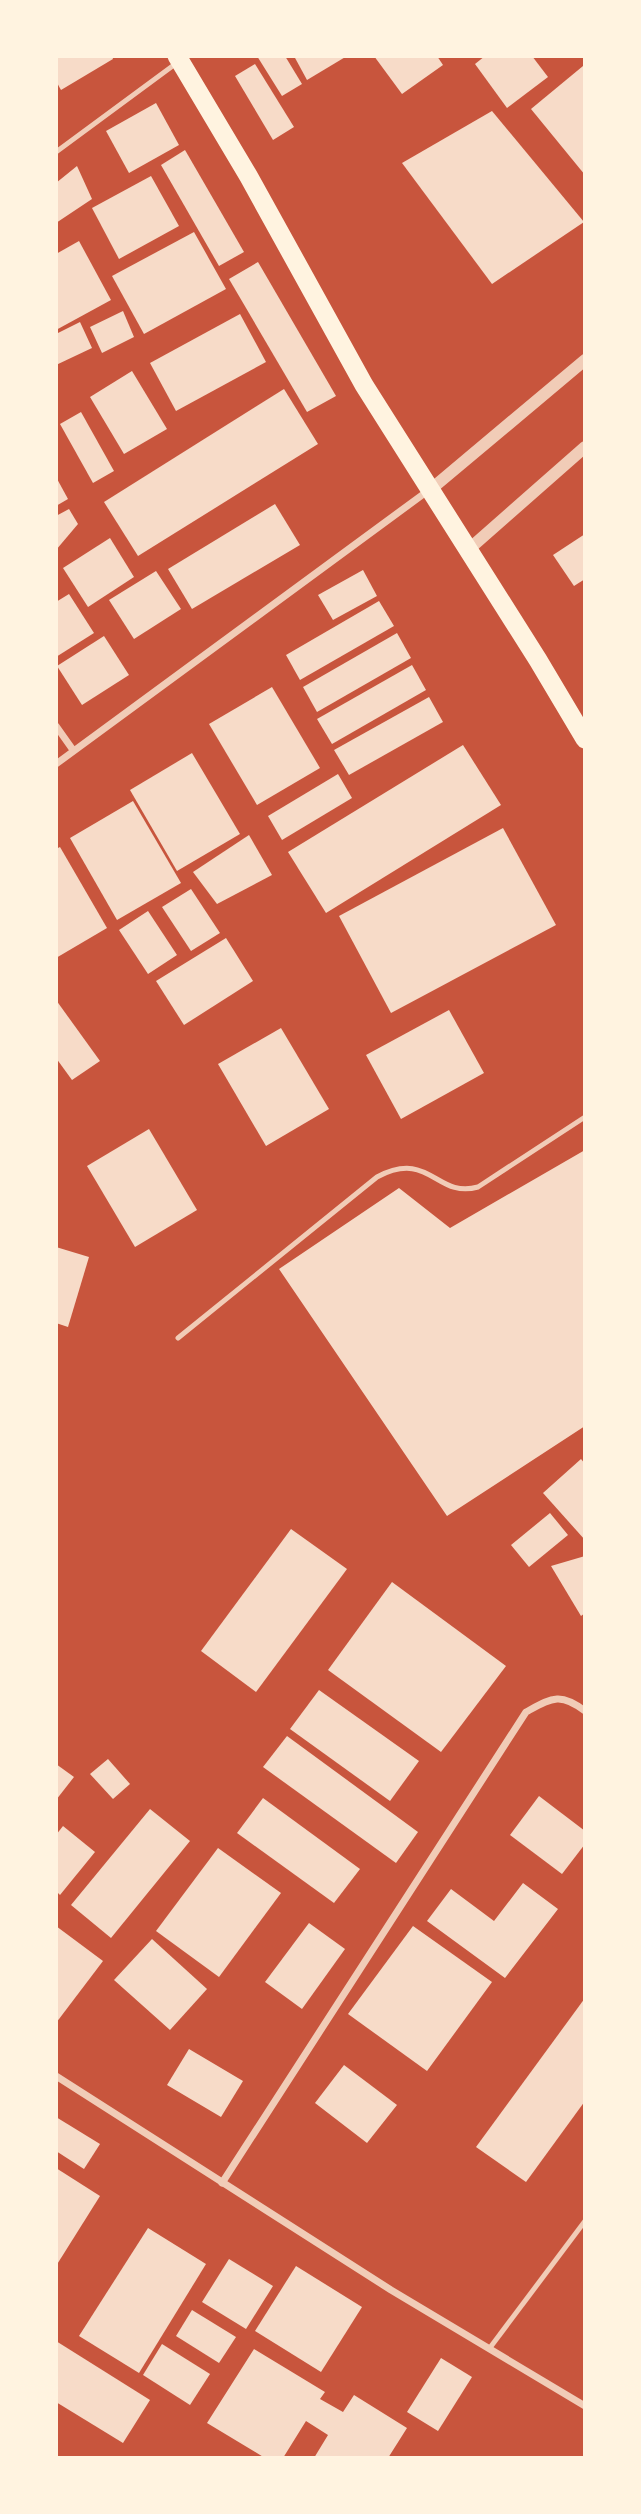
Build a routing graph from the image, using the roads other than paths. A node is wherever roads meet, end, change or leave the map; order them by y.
1 (179, 58) edge
2 (56, 152) edge
3 (585, 360) edge
4 (585, 447) edge
5 (430, 490) junction
6 (468, 550) junction
7 (56, 726) edge
8 (585, 739) edge
9 (73, 750) junction
10 (56, 764) edge
11 (585, 1117) edge
12 (178, 1338) dead end
13 (585, 1711) edge
14 (56, 2076) edge
15 (222, 2183) junction
16 (585, 2221) edge
17 (489, 2349) junction
18 (585, 2406) edge

1 - 2 lane
1 - 5 highway
3 - 5 street
4 - 6 street
5 - 6 highway
5 - 9 street
6 - 8 highway
7 - 9 street
9 - 10 street
11 - 12 lane
13 - 15 street
14 - 15 street
15 - 17 street
16 - 17 lane
17 - 18 street

